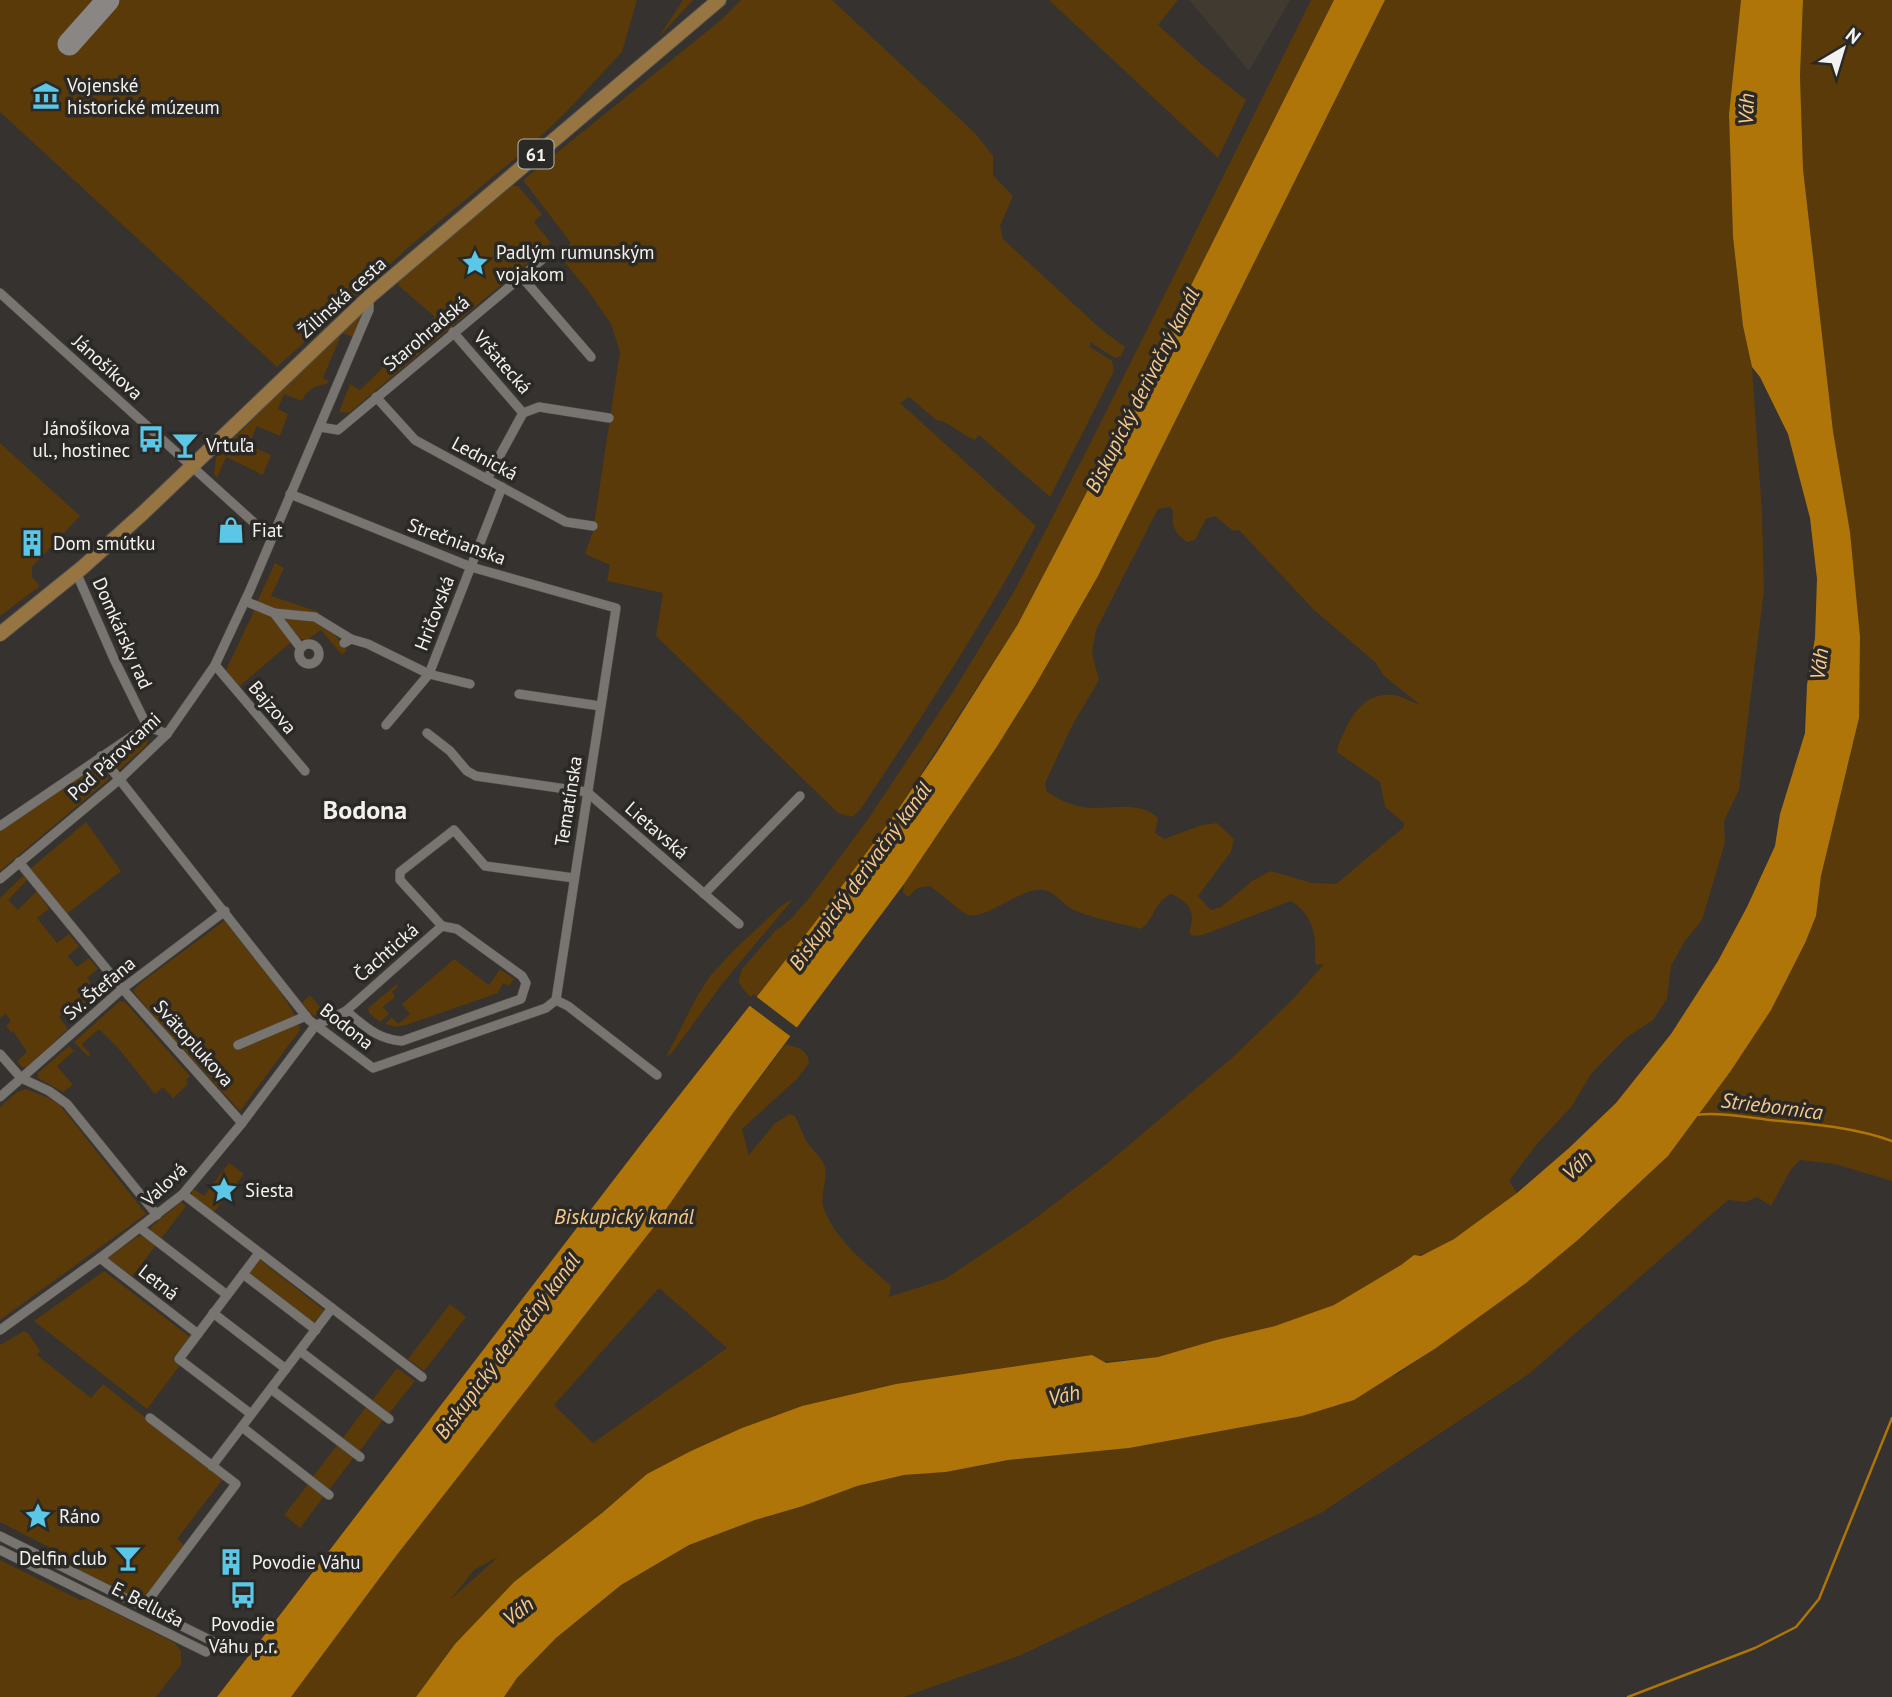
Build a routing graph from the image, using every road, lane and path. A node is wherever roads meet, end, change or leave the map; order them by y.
1 (719, 0) edge
2 (551, 251) dead end
3 (521, 276) junction
4 (0, 293) edge
5 (369, 297) junction
6 (453, 332) junction
7 (591, 357) dead end
8 (376, 397) junction
9 (523, 413) junction
10 (609, 418) dead end
11 (320, 426) junction
12 (193, 466) junction
13 (487, 479) junction
14 (502, 487) junction
15 (290, 495) junction
16 (593, 526) dead end
17 (271, 538) junction
18 (471, 567) junction
19 (76, 572) junction
20 (244, 601) junction
21 (616, 608) joint
22 (274, 613) junction
23 (0, 634) edge
24 (300, 647) dead end
25 (215, 665) junction
26 (429, 674) junction
27 (470, 684) dead end
28 (519, 694) dead end
29 (600, 706) junction
30 (386, 725) dead end
31 (147, 726) junction
32 (427, 733) dead end
33 (167, 734) junction
34 (101, 756) junction
35 (305, 771) dead end
36 (120, 779) junction
37 (587, 792) junction
38 (800, 796) dead end
39 (0, 825) edge
40 (19, 862) junction
41 (574, 878) junction
42 (0, 879) edge
43 (704, 894) junction
44 (225, 911) junction
45 (739, 924) dead end
46 (443, 926) junction
47 (118, 984) junction
48 (556, 1000) junction
49 (346, 1011) junction
50 (306, 1016) junction
51 (469, 1018) junction
52 (315, 1026) junction
53 (474, 1032) junction
54 (238, 1045) dead end
55 (0, 1054) edge
56 (657, 1075) dead end
57 (22, 1078) junction
58 (0, 1097) edge
59 (242, 1123) junction
60 (183, 1194) junction
61 (157, 1215) junction
62 (140, 1228) junction
63 (259, 1253) junction
64 (100, 1258) junction
65 (243, 1274) junction
66 (227, 1295) junction
67 (332, 1308) junction
68 (213, 1313) junction
69 (0, 1330) edge
70 (316, 1330) junction
71 (198, 1334) junction
72 (300, 1351) junction
73 (286, 1369) junction
74 (422, 1377) dead end
75 (271, 1389) junction
76 (251, 1415) junction
77 (150, 1418) dead end
78 (389, 1419) dead end
79 (242, 1427) junction
80 (359, 1457) dead end
81 (212, 1466) junction
82 (330, 1495) dead end
83 (0, 1536) edge
84 (0, 1550) edge
85 (143, 1607) junction
86 (214, 1642) dead end
87 (206, 1652) dead end

1 - 5 main road, Žilinská cesta / 61
2 - 3 street, Starohradská
3 - 6 street, Starohradská
3 - 7 street
4 - 12 street, Jánošíkova
5 - 11 street, Pod Párovcami
5 - 12 main road, Žilinská cesta / 61
6 - 8 street, Starohradská
6 - 9 street, Vršatecká
8 - 11 street, Starohradská
8 - 13 street, Lednická
9 - 10 street, Vršatecká
9 - 13 street
11 - 15 street, Pod Párovcami
12 - 17 street
12 - 19 main road, Žilinská cesta / 61
13 - 14 street, Lednická
14 - 16 street, Lednická
14 - 18 street, Hričovská
15 - 17 street, Pod Párovcami
15 - 18 street, Strečnianska
17 - 20 street, Pod Párovcami
18 - 21 street, Strečnianska
18 - 26 street, Hričovská
19 - 23 main road, Žilinská cesta / 61
19 - 31 street, Domkársky rad
20 - 22 street
20 - 25 street, Pod Párovcami
21 - 29 street, Tematínska
22 - 24 street
22 - 26 street
25 - 33 street, Pod Párovcami
25 - 35 street, Bajzova
26 - 27 street
26 - 30 street, Hričovská
28 - 29 street
29 - 37 street, Tematínska
31 - 33 street
31 - 34 street
32 - 37 street
33 - 36 street, Pod Párovcami
34 - 36 street, Bodona
34 - 39 street
36 - 40 street, Pod Párovcami
36 - 44 street, Bodona
37 - 41 street, Tematínska
37 - 43 street, Lietavská
38 - 43 street
40 - 42 street, Pod Párovcami
40 - 47 street, Svätoplukova
41 - 46 street
41 - 48 street, Tematínska
43 - 45 street, Lietavská
44 - 47 street, Sv. Štefana
44 - 50 street, Bodona
46 - 49 street, Čachtická
46 - 51 street, Čachtická
47 - 57 street, Sv. Štefana
47 - 59 street, Svätoplukova
48 - 53 street, Bodona
48 - 56 street
49 - 51 street, Čachtická
49 - 52 street, Čachtická
50 - 52 street, Bodona
50 - 54 street
51 - 53 street
52 - 53 street, Bodona
52 - 59 street, Valová
55 - 57 street
57 - 58 street, Sv. Štefana
57 - 61 street
59 - 60 street, Valová
60 - 61 street, Valová
60 - 63 street
61 - 62 street, Valová
62 - 64 street, Valová
62 - 66 street, Letná
63 - 65 street
63 - 67 street
64 - 69 street, Valová
64 - 71 street, Letná
65 - 66 street
65 - 70 street
66 - 68 street
67 - 70 street
67 - 74 street
68 - 71 street
68 - 73 street
70 - 72 street
71 - 76 street
72 - 73 street
72 - 78 street
73 - 75 street
75 - 76 street
75 - 80 street
76 - 79 street
77 - 81 street
79 - 81 street
79 - 82 street
81 - 85 street
83 - 85 street, E. Belluša
84 - 87 street, E. Belluša
85 - 86 street, E. Belluša

